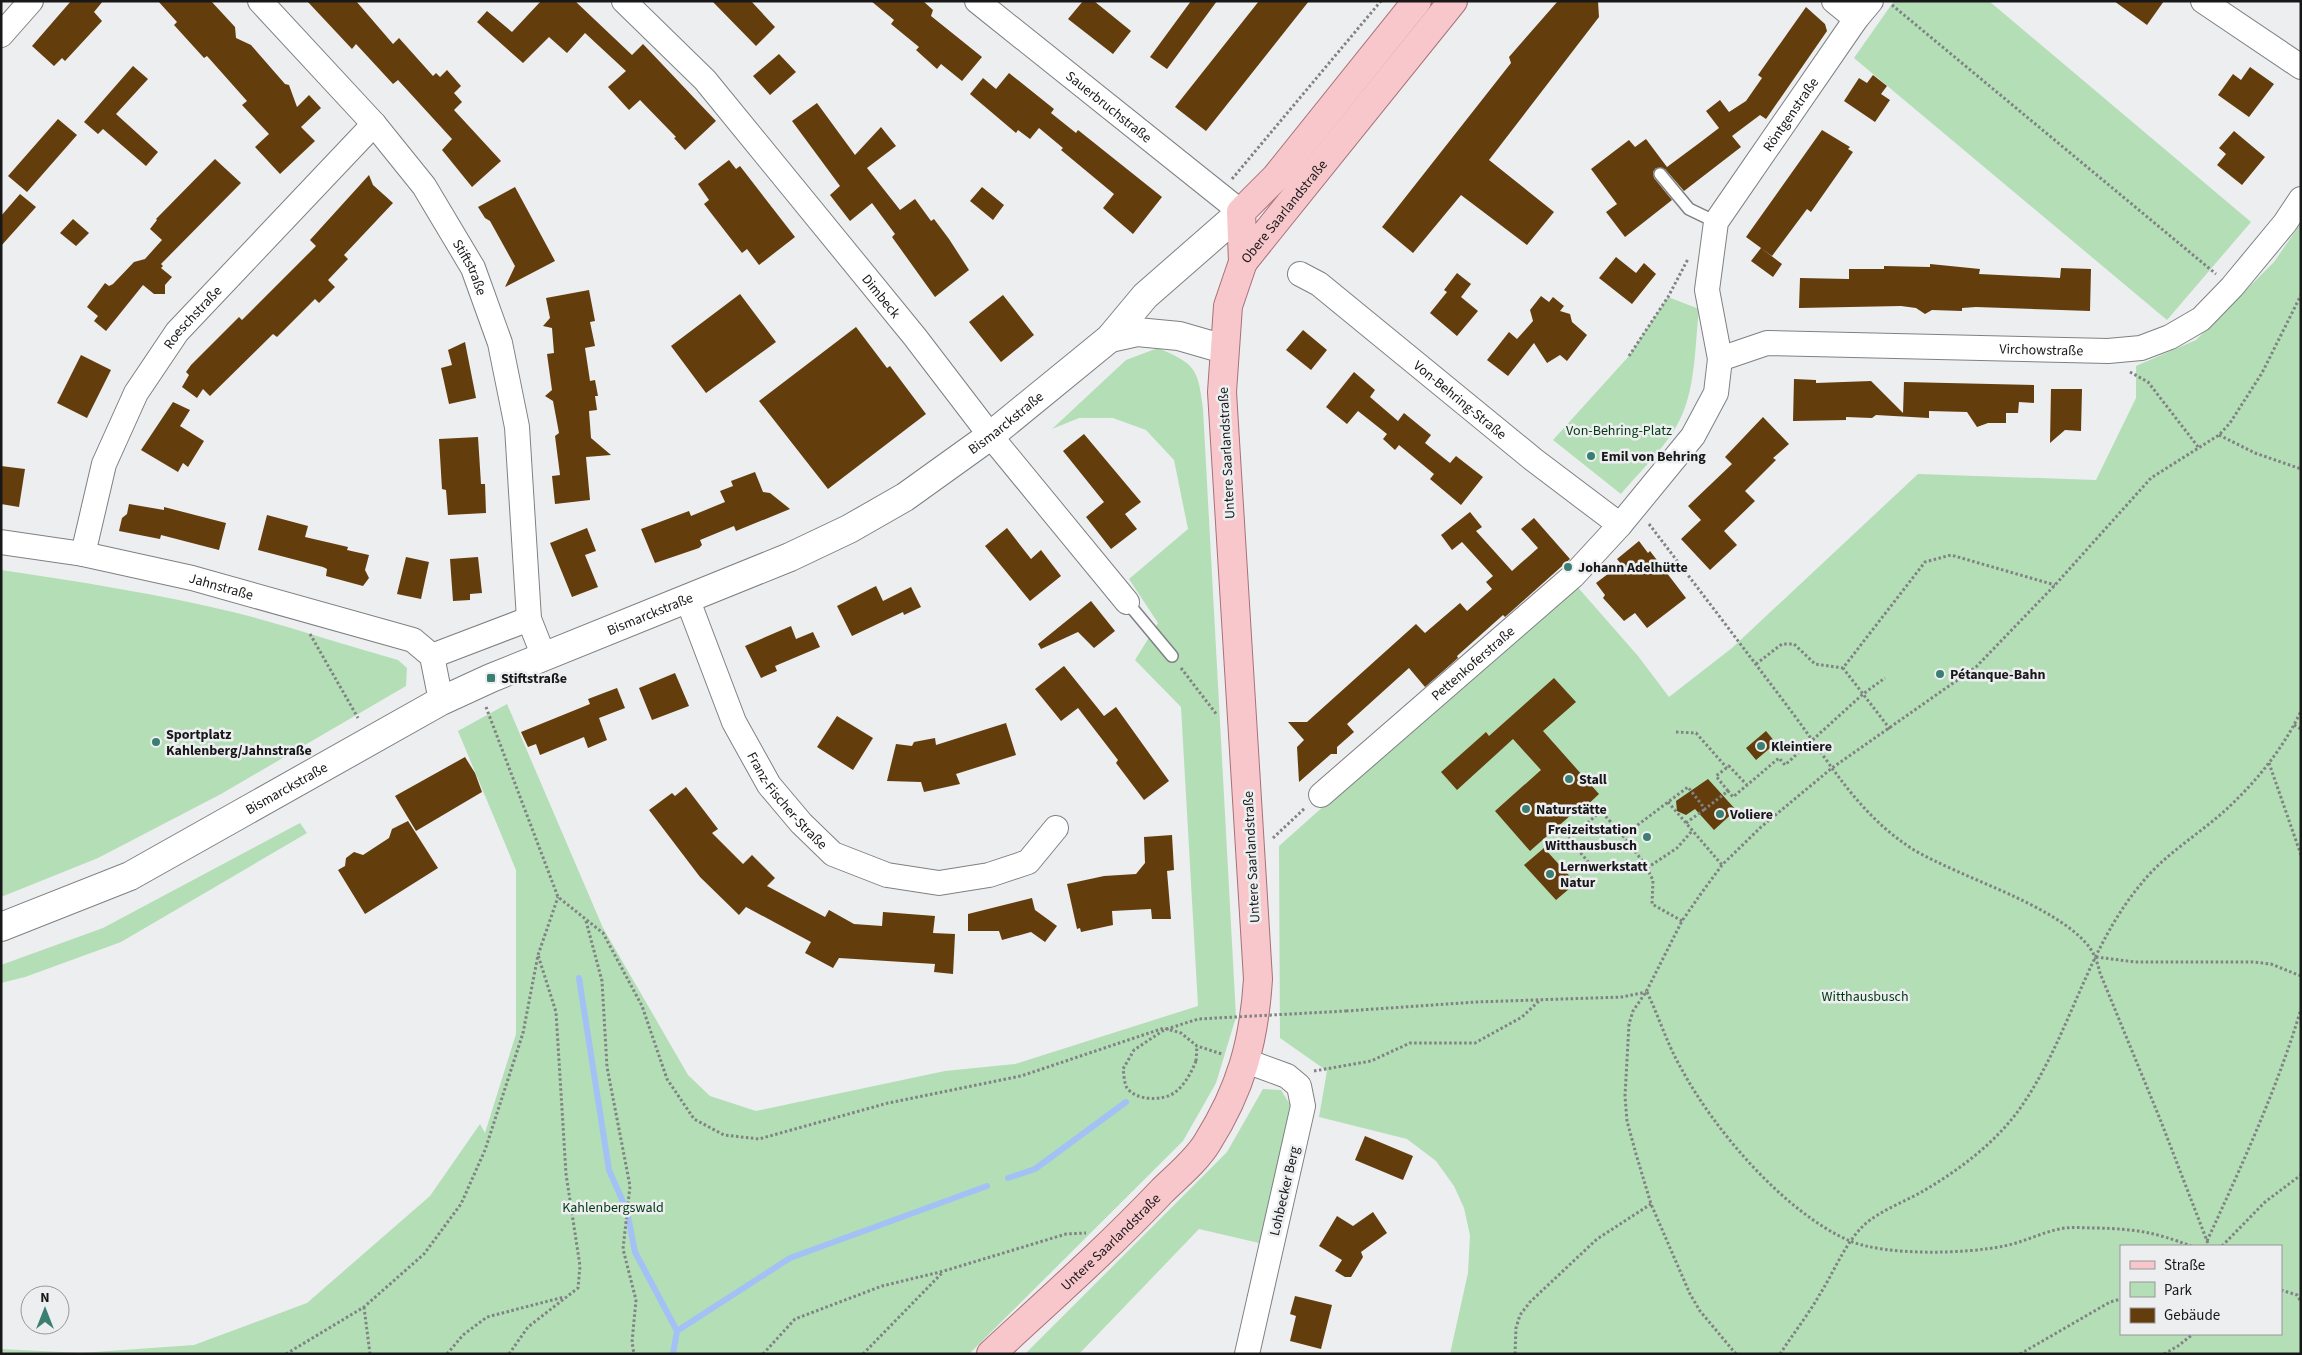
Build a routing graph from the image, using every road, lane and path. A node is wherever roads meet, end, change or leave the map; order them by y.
1 (31, 1) edge
2 (260, 1) edge
3 (624, 1) edge
4 (977, 1) edge
5 (1381, 1) edge
6 (1417, 1) edge
7 (1453, 1) edge
8 (1834, 1) edge
9 (1888, 1) edge
10 (2203, 1) edge
11 (1864, 10) edge
12 (1, 35) edge
13 (2301, 67) edge
14 (374, 124) junction
15 (1660, 174) dead end
16 (1220, 193) junction
17 (2301, 199) edge
18 (1242, 212) junction
19 (1715, 226) junction
20 (1690, 254) dead end
21 (1243, 262) junction
22 (1300, 274) dead end
23 (2232, 287) junction
24 (2301, 295) edge
25 (1110, 338) junction
26 (1224, 350) junction
27 (2108, 350) junction
28 (1629, 356) dead end
29 (1720, 359) junction
30 (2219, 435) junction
31 (990, 436) junction
32 (2199, 448) junction
33 (2301, 467) edge
34 (1636, 506) junction
35 (1620, 525) junction
36 (1, 542) edge
37 (83, 554) junction
38 (2056, 585) junction
39 (687, 598) junction
40 (1127, 602) joint
41 (306, 608) junction
42 (530, 619) junction
43 (432, 656) junction
44 (1172, 656) joint
45 (544, 657) junction
46 (1756, 664) junction
47 (1843, 668) junction
48 (1885, 678) dead end
49 (478, 683) junction
50 (1863, 694) junction
51 (441, 701) junction
52 (2301, 711) edge
53 (358, 718) dead end
54 (1222, 722) dead end
55 (2294, 725) junction
56 (1890, 729) junction
57 (2301, 730) edge
58 (1676, 732) dead end
59 (1812, 738) junction
60 (2269, 763) junction
61 (1727, 768) junction
62 (1832, 768) junction
63 (1747, 785) junction
64 (1728, 791) junction
65 (1321, 795) joint
66 (1668, 802) junction
67 (1705, 809) junction
68 (1686, 823) junction
69 (1056, 828) dead end
70 (1692, 831) junction
71 (1622, 836) junction
72 (2301, 854) edge
73 (1250, 862) junction
74 (1722, 865) junction
75 (1646, 868) junction
76 (1595, 870) dead end
77 (558, 897) junction
78 (586, 920) junction
79 (1682, 920) junction
80 (1, 927) edge
81 (538, 955) junction
82 (2096, 957) junction
83 (2301, 976) edge
84 (1646, 992) junction
85 (1540, 1000) junction
86 (2301, 1009) edge
87 (1246, 1061) junction
88 (1288, 1076) junction
89 (2301, 1175) edge
90 (1651, 1204) junction
91 (1126, 1229) junction
92 (1850, 1241) junction
93 (2207, 1242) junction
94 (2188, 1245) edge
95 (2208, 1245) edge
96 (2223, 1245) edge
97 (944, 1271) junction
98 (2282, 1290) edge
99 (565, 1297) junction
100 (2120, 1299) edge
101 (2301, 1302) edge
102 (364, 1307) junction
103 (2192, 1335) edge
104 (286, 1354) edge
105 (370, 1354) edge
106 (447, 1354) edge
107 (509, 1354) edge
108 (634, 1354) edge
109 (763, 1354) edge
110 (863, 1354) edge
111 (991, 1354) edge
112 (1247, 1354) edge
113 (1515, 1354) edge
114 (1736, 1354) edge
115 (1780, 1354) edge
116 (2020, 1354) edge
117 (2164, 1354) edge

1 - 12 street
2 - 14 street, Stiftstraße
3 - 31 street, Dimbeck
4 - 16 street, Sauerbruchstraße
5 - 16 path
6 - 18 main road, Obere Saarlandstraße
7 - 21 main road, Obere Saarlandstraße
8 - 11 street
9 - 23 path
10 - 13 street
11 - 19 street, Röntgenstraße
14 - 37 street, Roeschstraße
14 - 42 street, Stiftstraße
15 - 19 lane
16 - 18 street, Sauerbruchstraße
17 - 23 street, Virchowstraße
18 - 21 main road, Obere Saarlandstraße
18 - 25 main road, Bismarckstraße
19 - 29 street
20 - 28 path
21 - 26 main road, Untere Saarlandstraße
22 - 35 street, Von-Behring-Straße
23 - 27 street, Virchowstraße
24 - 30 path
25 - 26 main road
25 - 31 main road, Bismarckstraße
26 - 73 main road, Untere Saarlandstraße
27 - 29 street, Virchowstraße
27 - 32 path
29 - 34 street
30 - 32 path
30 - 33 path
31 - 39 main road, Bismarckstraße
31 - 40 street, Dimbeck
32 - 38 path
34 - 35 street
34 - 46 path
35 - 65 street, Pettenkoferstraße
36 - 37 street, Jahnstraße
37 - 41 street, Jahnstraße
38 - 47 path
38 - 56 path
39 - 45 main road, Bismarckstraße
39 - 69 street, Franz-Fischer-Straße
40 - 44 lane
41 - 43 street, Jahnstraße
41 - 53 path
42 - 43 street
42 - 45 street, Stiftstraße
43 - 51 street
44 - 54 path
45 - 49 main road, Bismarckstraße
46 - 47 path
46 - 59 path
47 - 50 path
48 - 50 path
49 - 51 main road, Bismarckstraße
49 - 77 path
50 - 56 path
50 - 59 path
51 - 80 main road, Bismarckstraße
52 - 55 path
55 - 57 path
55 - 60 path
56 - 62 path
58 - 61 path
59 - 62 path
59 - 63 path
60 - 72 path
60 - 82 path
61 - 63 path
61 - 64 path
62 - 74 path
62 - 82 path
63 - 64 path
64 - 67 path
65 - 73 path
66 - 67 path
66 - 68 path
66 - 71 path
67 - 68 path
68 - 70 path
70 - 74 path
70 - 75 path
71 - 75 path
71 - 76 path
73 - 87 main road, Untere Saarlandstraße
74 - 79 path
75 - 79 path
77 - 78 path
77 - 81 path
78 - 85 path, bridge
78 - 108 path
79 - 84 path
81 - 99 path
81 - 102 path
82 - 83 path
82 - 92 path
82 - 93 path
84 - 85 path
84 - 90 path
84 - 92 path
85 - 88 path
86 - 93 path
87 - 88 street
87 - 91 main road, Untere Saarlandstraße
88 - 112 street, Lohbecker Berg
89 - 96 path
90 - 113 path
90 - 114 path
91 - 97 path
91 - 111 main road, Untere Saarlandstraße
92 - 94 path
92 - 115 path
93 - 95 path
97 - 109 path
97 - 110 path
98 - 101 path
99 - 106 path
99 - 107 path
100 - 116 path
102 - 104 path
102 - 105 path
103 - 117 path

